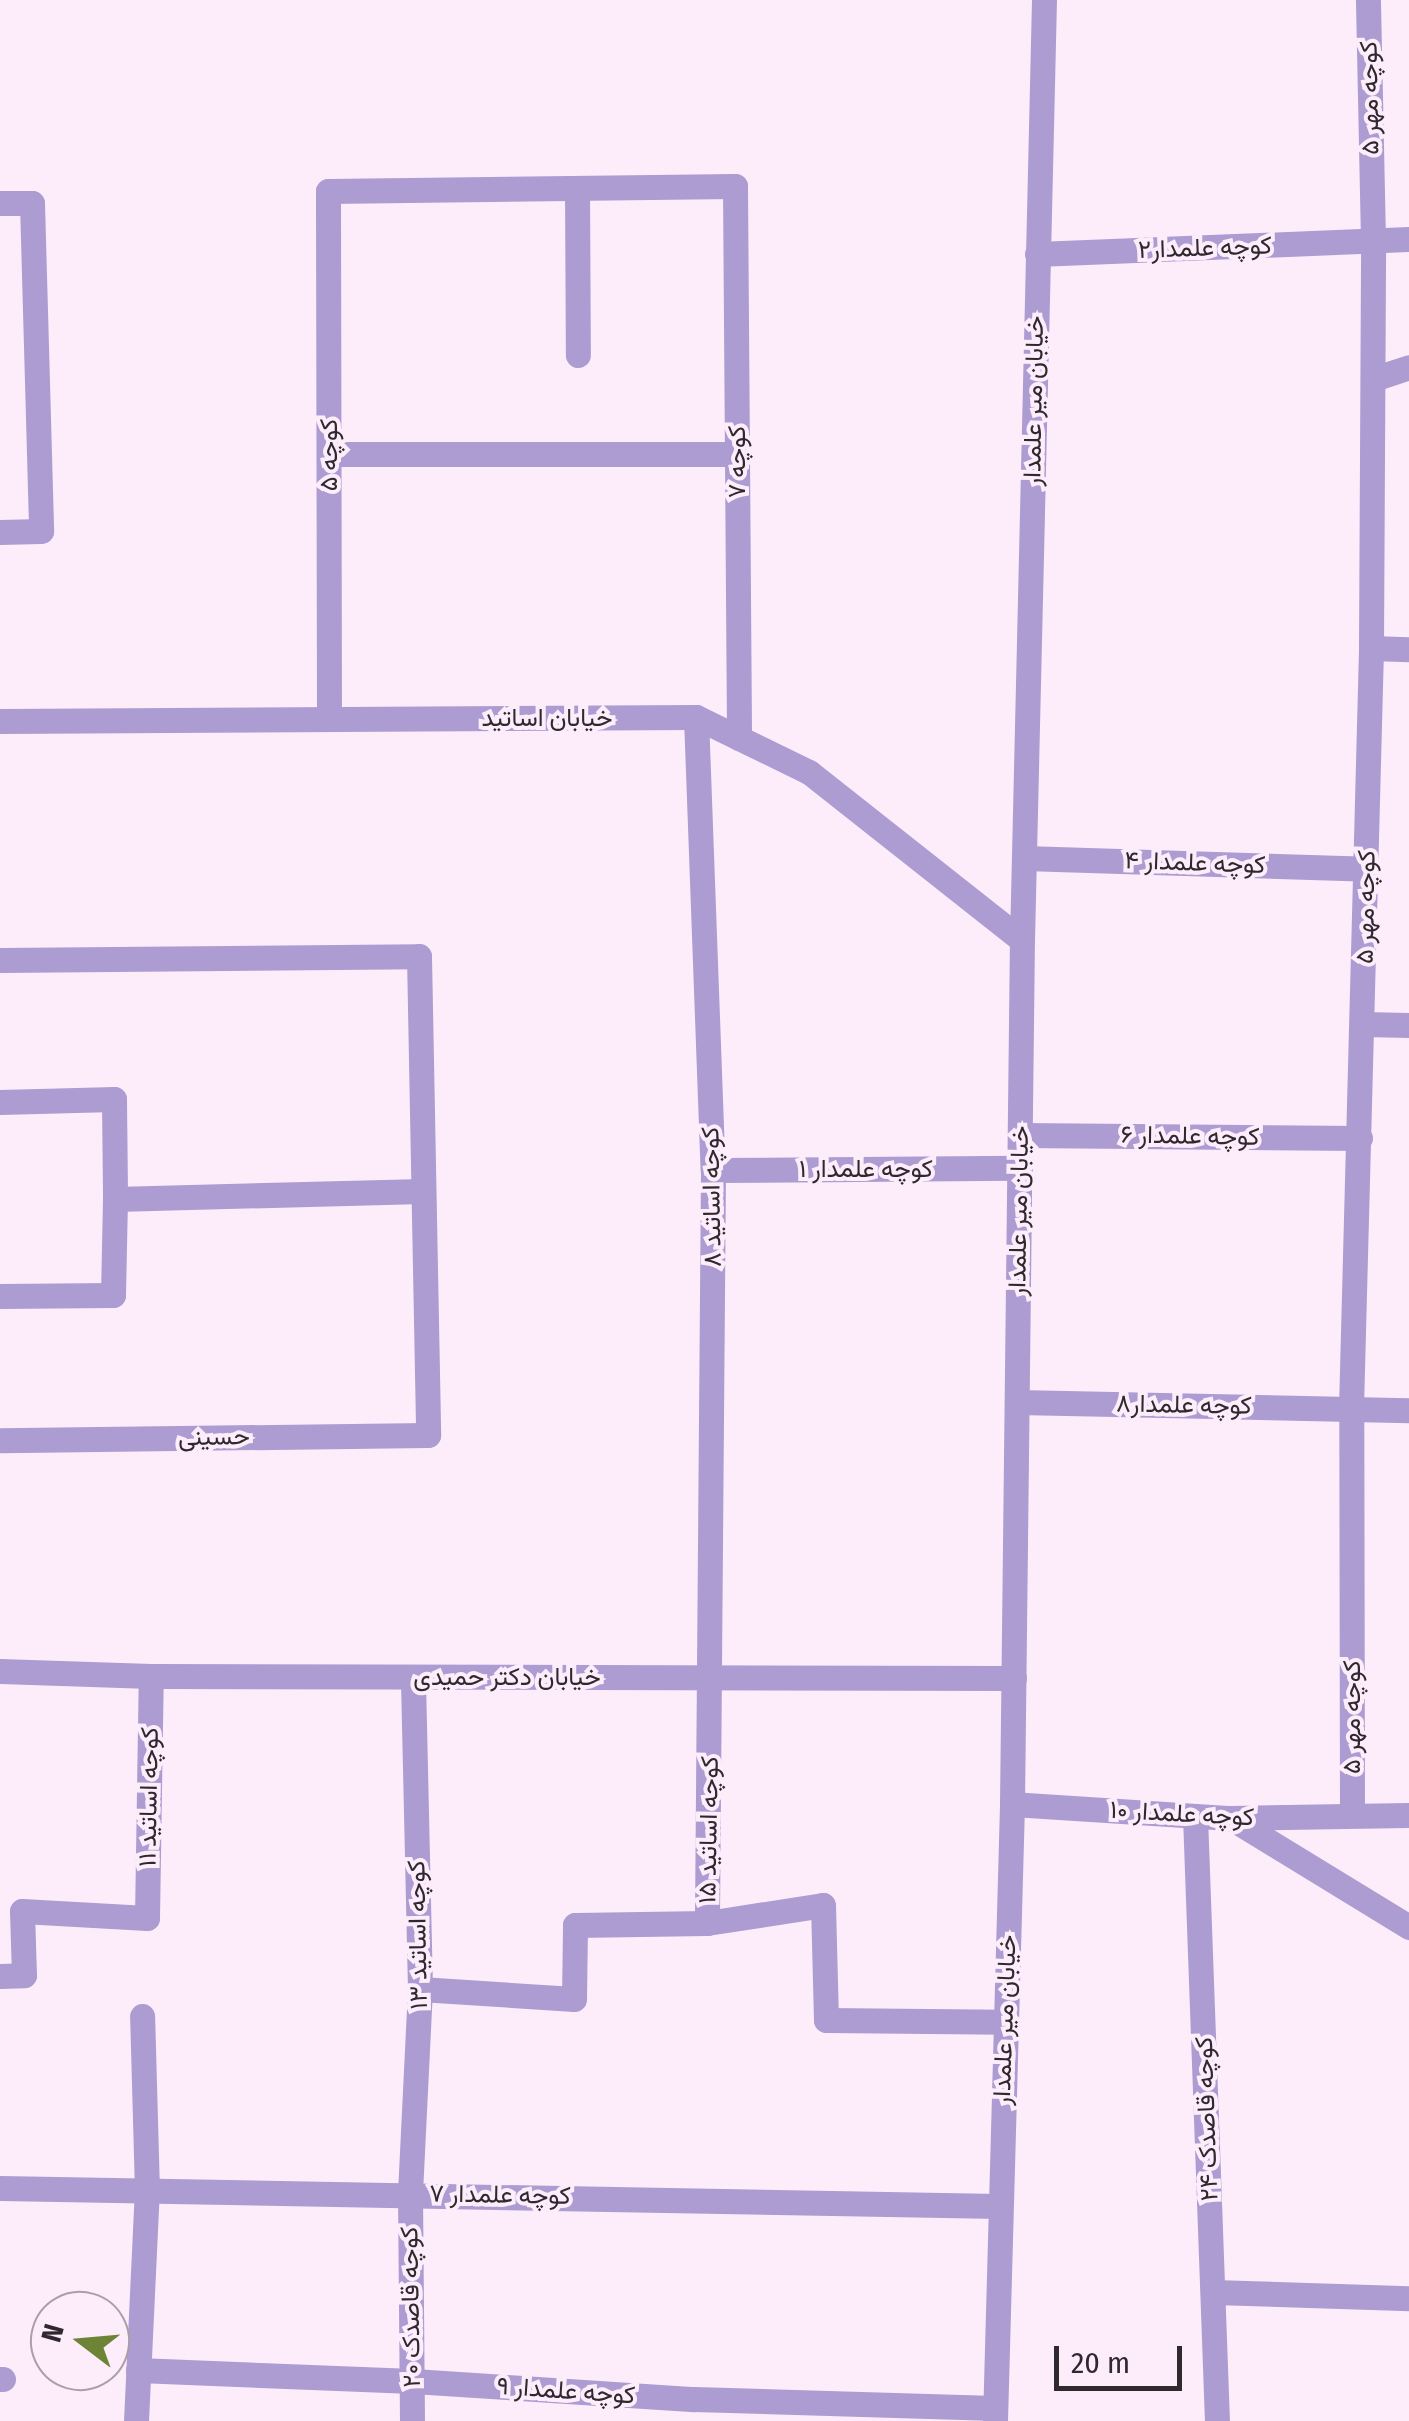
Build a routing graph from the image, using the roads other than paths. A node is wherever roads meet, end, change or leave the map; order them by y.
1 (1044, 0) edge
2 (1368, 0) edge
3 (577, 188) junction
4 (0, 203) edge
5 (1409, 240) edge
6 (1373, 242) junction
7 (1038, 254) junction
8 (578, 355) dead end
9 (1409, 367) edge
10 (1373, 379) junction
11 (329, 454) junction
12 (737, 454) junction
13 (0, 532) edge
14 (1371, 648) junction
15 (1409, 649) edge
16 (696, 717) junction
17 (329, 719) junction
18 (0, 721) edge
19 (739, 738) junction
20 (1024, 858) junction
21 (1366, 869) junction
22 (1022, 940) junction
23 (0, 960) edge
24 (1363, 1024) junction
25 (1409, 1025) edge
26 (0, 1102) edge
27 (1020, 1135) junction
28 (1360, 1138) junction
29 (1020, 1168) junction
30 (712, 1170) junction
31 (423, 1191) junction
32 (115, 1198) junction
33 (0, 1296) edge
34 (1016, 1402) junction
35 (1351, 1408) junction
36 (1409, 1410) edge
37 (0, 1440) edge
38 (0, 1671) edge
39 (151, 1676) junction
40 (712, 1676) junction
41 (413, 1677) junction
42 (1014, 1678) junction
43 (1012, 1804) junction
44 (1352, 1815) junction
45 (1409, 1815) edge
46 (1195, 1816) junction
47 (1231, 1818) junction
48 (706, 1922) junction
49 (1409, 1927) edge
50 (0, 1976) edge
51 (420, 1989) junction
52 (142, 2016) dead end
53 (1004, 2022) junction
54 (0, 2188) edge
55 (147, 2191) junction
56 (410, 2193) junction
57 (1000, 2206) junction
58 (1214, 2292) junction
59 (1409, 2298) edge
60 (138, 2370) junction
61 (413, 2381) junction
62 (693, 2410) edge
63 (995, 2414) edge
64 (136, 2421) edge
65 (412, 2421) edge
66 (1217, 2421) edge

1 - 7 street, خیابان میر علمدار
2 - 6 street, کوچه مهر ۵
3 - 8 street
3 - 11 street, کوچه ۵
3 - 12 street, کوچه ۷
4 - 13 street
5 - 6 street, کوچه علمدار۲
6 - 7 street, کوچه علمدار۲
6 - 10 street, کوچه مهر ۵
7 - 20 street, خیابان میر علمدار
9 - 10 street
10 - 14 street, کوچه مهر ۵
11 - 12 street
11 - 17 street, کوچه ۵
12 - 19 street, کوچه ۷
14 - 15 street
14 - 21 street, کوچه مهر ۵
16 - 17 street, خیابان اساتید
16 - 19 street, خیابان اساتید
16 - 30 street, کوچه اساتید ۸
17 - 18 street, خیابان اساتید
19 - 22 street, خیابان اساتید
20 - 21 street, کوچه علمدار ۴
20 - 22 street, خیابان میر علمدار
21 - 24 street, کوچه مهر ۵
22 - 27 street, خیابان میر علمدار
23 - 31 street
24 - 25 street
24 - 28 street, کوچه مهر ۵
26 - 32 street
27 - 28 street, کوچه علمدار ۶
27 - 29 street, خیابان میر علمدار
28 - 35 street, کوچه مهر ۵
29 - 30 street, کوچه علمدار ۱
29 - 34 street, خیابان میر علمدار
30 - 40 street, کوچه اساتید ۸
31 - 32 street
31 - 37 street, حسینی
32 - 33 street
34 - 35 street, کوچه علمدار۸
34 - 42 street, خیابان میر علمدار
35 - 36 street, کوچه علمدار۸
35 - 44 street, کوچه مهر ۵
38 - 39 street, خیابان دکتر حمیدی
39 - 41 street, خیابان دکتر حمیدی
39 - 50 street, کوچه اساتید ۱۱
40 - 41 street, خیابان دکتر حمیدی
40 - 42 street, خیابان دکتر حمیدی
40 - 48 street, کوچه اساتید ۱۵
41 - 51 street, کوچه اساتید ۱۳
42 - 43 street, خیابان میر علمدار
43 - 46 street, کوچه علمدار ۱۰
43 - 53 street, خیابان میر علمدار
44 - 45 street, کوچه علمدار ۱۰
44 - 47 street, کوچه علمدار ۱۰
46 - 47 street, کوچه علمدار ۱۰
46 - 58 street, کوچه قاصدک ۲۴
47 - 49 street
48 - 51 street, کوچه اساتید ۱۵
48 - 53 street
51 - 56 street, کوچه اساتید ۱۳
52 - 55 street
53 - 57 street, خیابان میر علمدار
54 - 55 street, کوچه علمدار ۷
55 - 56 street, کوچه علمدار ۷
55 - 60 street
56 - 57 street, کوچه علمدار ۷
56 - 61 street, کوچه قاصدک ۲۰
57 - 63 street, خیابان میر علمدار
58 - 59 street
58 - 66 street, کوچه قاصدک ۲۴
60 - 61 street, کوچه علمدار ۹
60 - 64 street
61 - 62 street, کوچه علمدار ۹
61 - 65 street, کوچه قاصدک ۲۰
62 - 63 street, کوچه علمدار ۹

